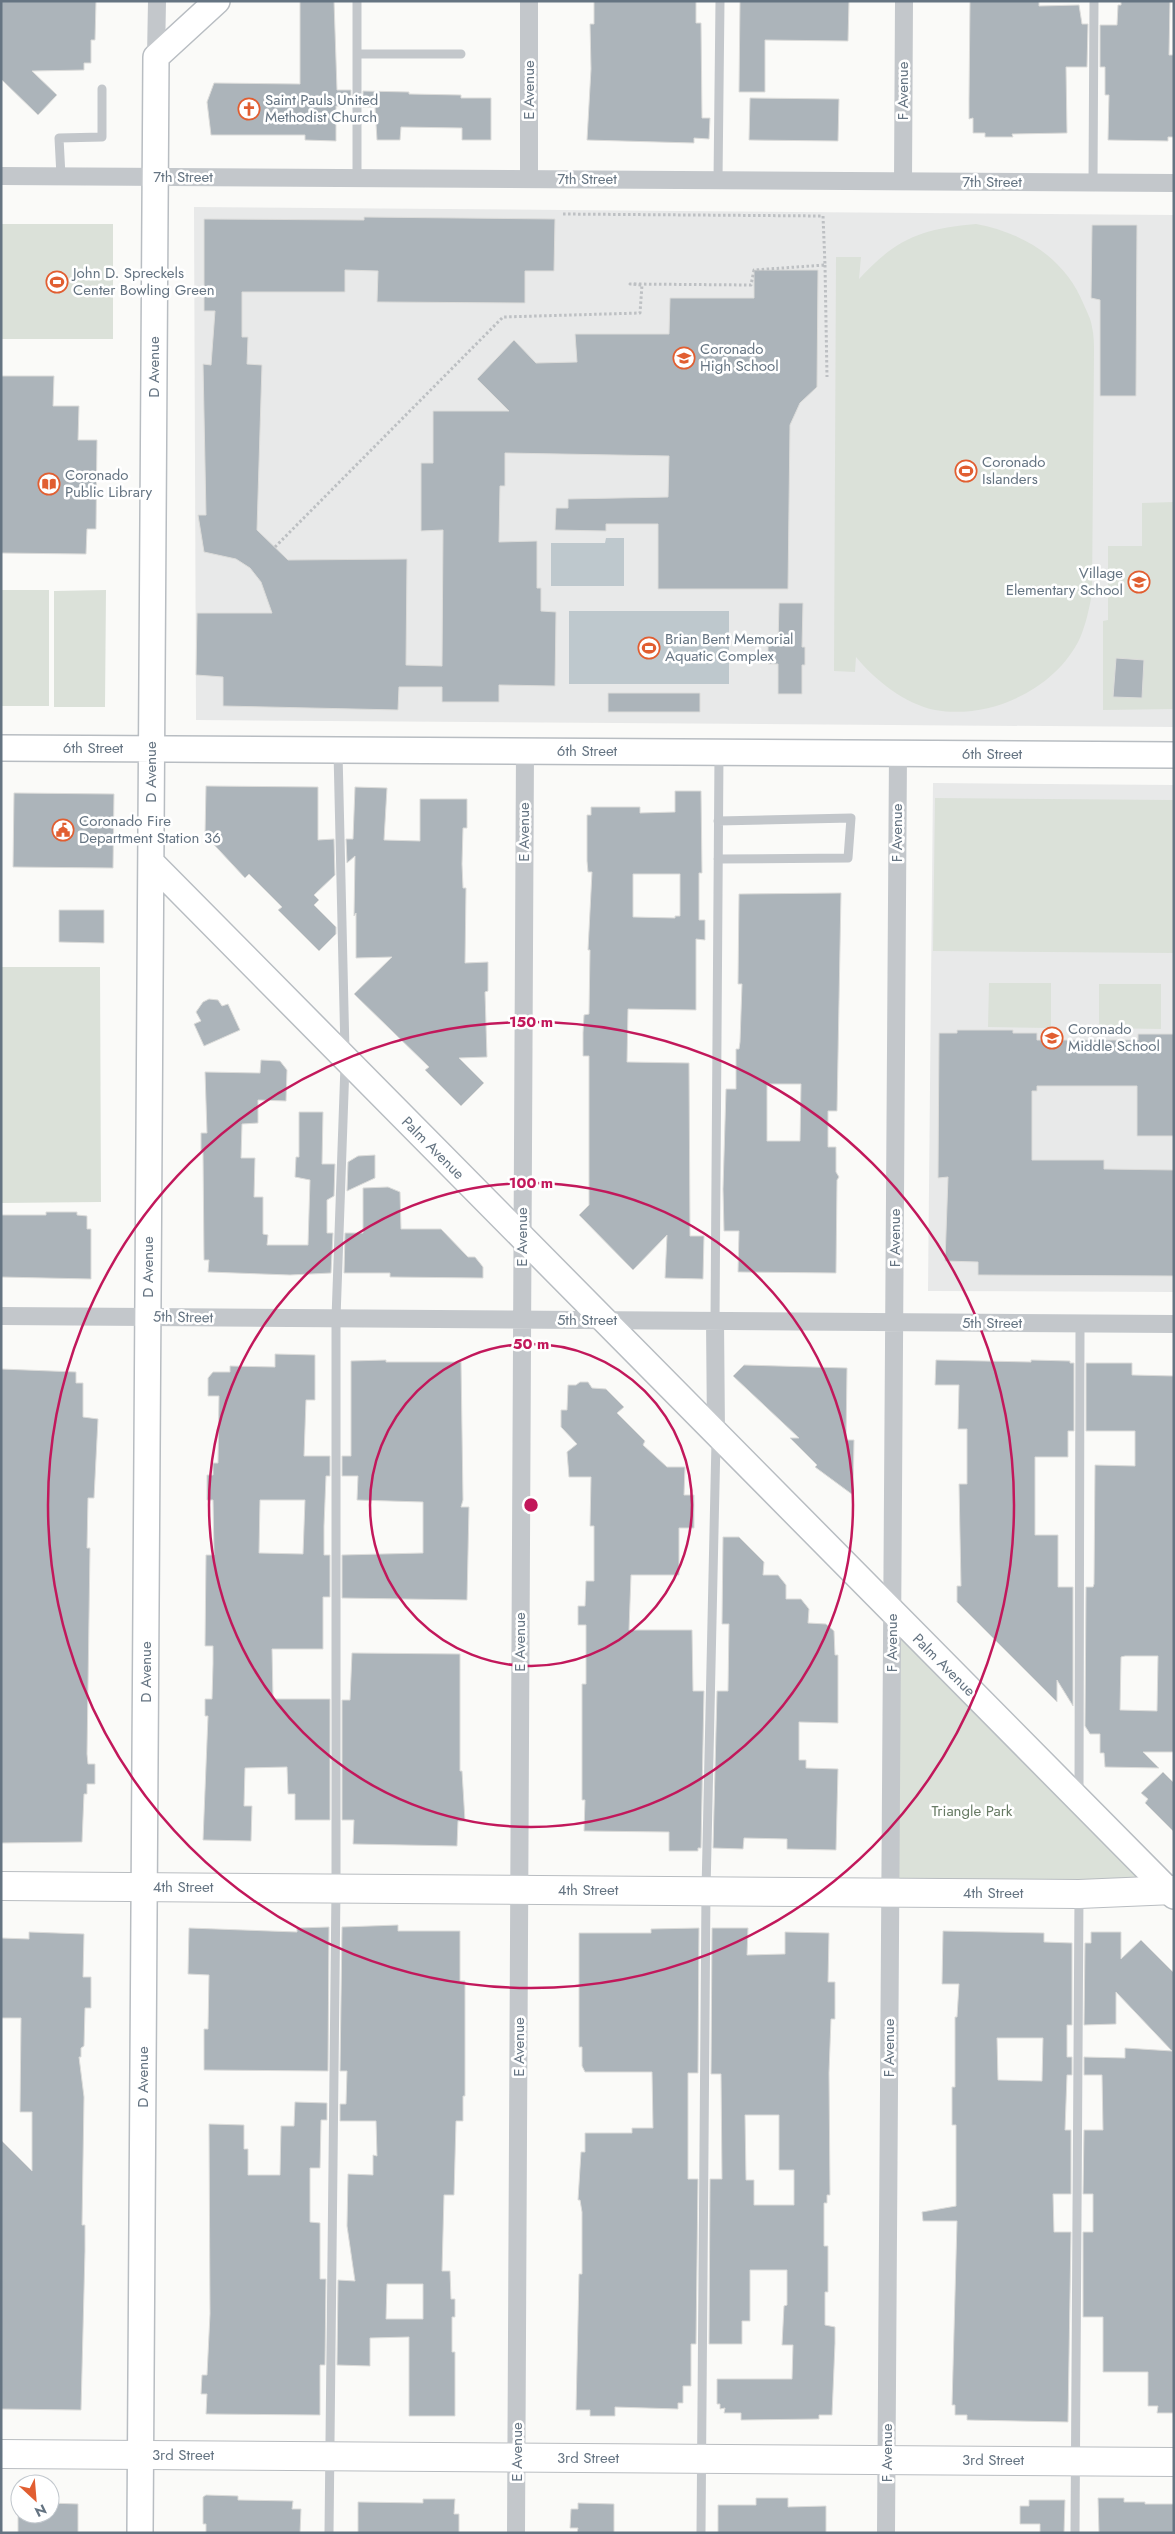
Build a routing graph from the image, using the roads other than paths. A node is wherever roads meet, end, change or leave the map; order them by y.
1 (157, 1) edge
2 (217, 1) edge
3 (356, 1) edge
4 (529, 1) edge
5 (720, 1) edge
6 (904, 1) edge
7 (1094, 1) edge
8 (356, 54) junction
9 (461, 54) dead end
10 (156, 57) junction
11 (102, 90) dead end
12 (1, 176) edge
13 (61, 176) junction
14 (156, 177) junction
15 (356, 178) junction
16 (529, 179) junction
17 (718, 180) junction
18 (903, 181) junction
19 (1093, 182) junction
20 (1174, 183) edge
21 (1, 748) edge
22 (152, 748) junction
23 (338, 750) junction
24 (525, 751) junction
25 (719, 752) junction
26 (898, 753) junction
27 (1174, 755) edge
28 (718, 821) junction
29 (718, 859) junction
30 (151, 862) junction
31 (345, 1058) junction
32 (522, 1238) junction
33 (1, 1316) edge
34 (148, 1317) junction
35 (336, 1318) junction
36 (522, 1319) junction
37 (604, 1320) junction
38 (715, 1321) junction
39 (894, 1322) junction
40 (1080, 1323) junction
41 (1174, 1324) edge
42 (716, 1433) junction
43 (892, 1614) junction
44 (1079, 1800) junction
45 (1, 1886) edge
46 (144, 1887) junction
47 (336, 1888) junction
48 (519, 1890) junction
49 (706, 1891) junction
50 (890, 1892) junction
51 (1172, 1892) edge
52 (1079, 1894) junction
53 (1, 2454) edge
54 (140, 2454) junction
55 (329, 2456) junction
56 (517, 2457) junction
57 (701, 2458) junction
58 (887, 2460) junction
59 (1076, 2461) junction
60 (1174, 2462) edge
61 (140, 2533) edge
62 (329, 2533) edge
63 (516, 2533) edge
64 (702, 2533) edge
65 (886, 2533) edge
66 (1075, 2533) edge

1 - 10 street, D Avenue
2 - 10 street
3 - 8 lane
4 - 16 street, E Avenue
5 - 17 lane
6 - 18 street, F Avenue
7 - 19 lane
8 - 9 lane
8 - 15 lane
10 - 14 street, D Avenue
11 - 13 lane
12 - 13 street, 7th Street
13 - 14 street, 7th Street
14 - 15 street, 7th Street
14 - 22 street, D Avenue
15 - 16 street, 7th Street
16 - 17 street, 7th Street
17 - 18 street, 7th Street
18 - 19 street, 7th Street
19 - 20 street, 7th Street
21 - 22 street, 6th Street
22 - 23 street, 6th Street
22 - 30 street, D Avenue
23 - 24 street, 6th Street
23 - 31 lane
24 - 25 street, 6th Street
24 - 32 street, E Avenue
25 - 26 street, 6th Street
25 - 28 lane
26 - 27 street, 6th Street
26 - 39 street, F Avenue
28 - 29 lane
28 - 29 lane
29 - 38 lane
30 - 31 street, Palm Avenue
30 - 34 street, D Avenue
31 - 32 street, Palm Avenue
31 - 35 lane
32 - 36 street, E Avenue
32 - 37 street, Palm Avenue
33 - 34 street, 5th Street
34 - 35 street, 5th Street
34 - 46 street, D Avenue
35 - 36 street, 5th Street
35 - 47 lane
36 - 37 street, 5th Street
36 - 48 street, E Avenue
37 - 38 street, 5th Street
37 - 42 street, Palm Avenue
38 - 39 street, 5th Street
38 - 42 street
39 - 40 street, 5th Street
39 - 43 street, F Avenue
40 - 41 street, 5th Street
40 - 44 lane
42 - 43 street, Palm Avenue
42 - 49 lane
43 - 44 street, Palm Avenue
43 - 50 street, F Avenue
44 - 51 street, Palm Avenue
45 - 46 main road, 4th Street
46 - 47 main road, 4th Street
46 - 54 street, D Avenue
47 - 48 main road, 4th Street
47 - 55 lane
48 - 49 main road, 4th Street
48 - 56 street, E Avenue
49 - 50 main road, 4th Street
49 - 57 lane
50 - 52 main road, 4th Street
50 - 58 street, F Avenue
51 - 52 main road, 4th Street
52 - 59 lane
53 - 54 main road, 3rd Street
54 - 55 main road, 3rd Street
54 - 61 street, D Avenue
55 - 56 main road, 3rd Street
55 - 62 lane
56 - 57 main road, 3rd Street
56 - 63 street, E Avenue
57 - 58 main road, 3rd Street
57 - 64 lane
58 - 59 main road, 3rd Street
58 - 65 street, F Avenue
59 - 60 main road, 3rd Street
59 - 66 lane

